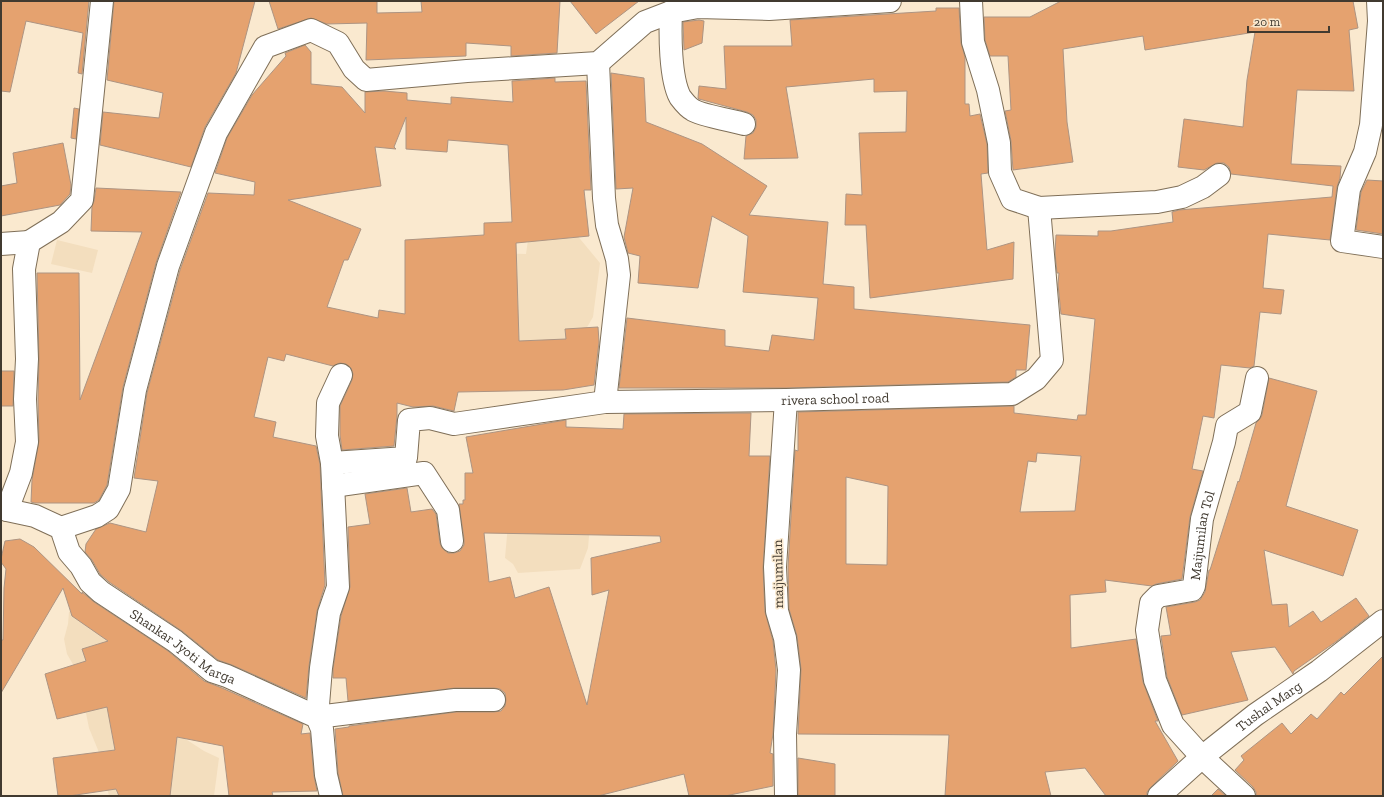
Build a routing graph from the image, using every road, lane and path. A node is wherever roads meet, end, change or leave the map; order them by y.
1 (102, 1) edge
2 (890, 1) edge
3 (972, 1) edge
4 (1378, 1) edge
5 (671, 12) junction
6 (598, 63) junction
7 (744, 124) dead end
8 (1219, 175) dead end
9 (1039, 208) junction
10 (29, 242) junction
11 (1, 244) edge
12 (1383, 247) edge
13 (341, 375) dead end
14 (1257, 378) dead end
15 (786, 400) junction
16 (605, 402) junction
17 (332, 463) junction
18 (333, 486) junction
19 (4, 511) edge
20 (61, 528) junction
21 (452, 541) dead end
22 (1383, 621) edge
23 (494, 700) dead end
24 (317, 717) junction
25 (1202, 757) junction
26 (331, 796) edge
27 (786, 796) edge
28 (1159, 796) edge
29 (1244, 796) edge

1 - 10 street
2 - 5 street
3 - 9 street
4 - 12 street
5 - 6 street
5 - 7 street
6 - 16 street
6 - 20 street
8 - 9 street
9 - 15 street, rivera school road
10 - 11 street
10 - 19 street
13 - 17 street
14 - 25 street, Maijumilan Tol
15 - 16 street, rivera school road
15 - 27 street, maijumilan
16 - 17 street, rivera school road
17 - 18 street
18 - 21 street
18 - 24 street
19 - 20 street
20 - 24 street, Shankar Jyoti Marga
22 - 25 street, Tushal Marg
23 - 24 street
24 - 26 street
25 - 28 street, Tushal Marg
25 - 29 street

